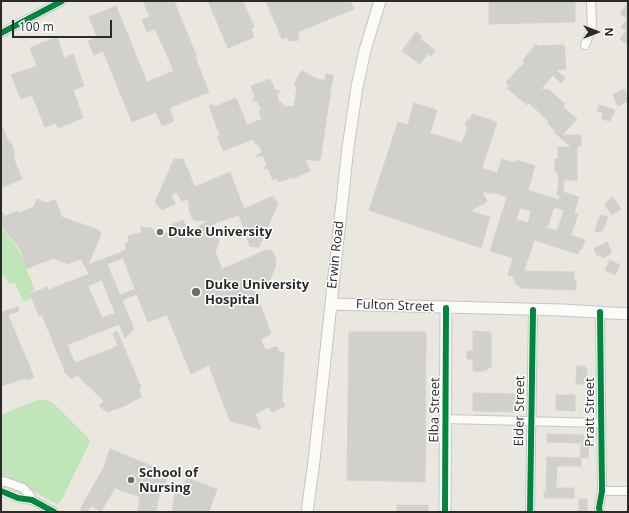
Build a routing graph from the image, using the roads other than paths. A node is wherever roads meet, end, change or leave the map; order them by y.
1 (62, 1) edge
2 (380, 1) edge
3 (591, 1) edge
4 (1, 33) edge
5 (585, 45) dead end
6 (331, 304) junction
7 (446, 308) junction
8 (533, 310) junction
9 (600, 312) junction
10 (628, 314) edge
11 (446, 419) junction
12 (531, 421) junction
13 (601, 422) junction
14 (1, 482) edge
15 (1, 491) edge
16 (602, 491) junction
17 (628, 491) edge
18 (32, 500) junction
19 (54, 512) edge
20 (307, 512) edge
21 (445, 512) edge
22 (530, 512) edge
23 (600, 512) edge

1 - 4 street
2 - 6 main road, Erwin Road
3 - 5 street
6 - 7 main road, Fulton Street
6 - 20 main road, Erwin Road
7 - 8 main road, Fulton Street
7 - 11 main road, Elba Street
8 - 9 main road, Fulton Street
8 - 12 street, Elder Street
9 - 10 main road, Fulton Street
9 - 13 street, Pratt Street
11 - 12 street
11 - 21 main road, Elba Street
12 - 13 street
12 - 22 street, Elder Street
13 - 16 street, Pratt Street
14 - 18 street
15 - 18 street
16 - 17 street
16 - 23 street, Pratt Street
18 - 19 street

